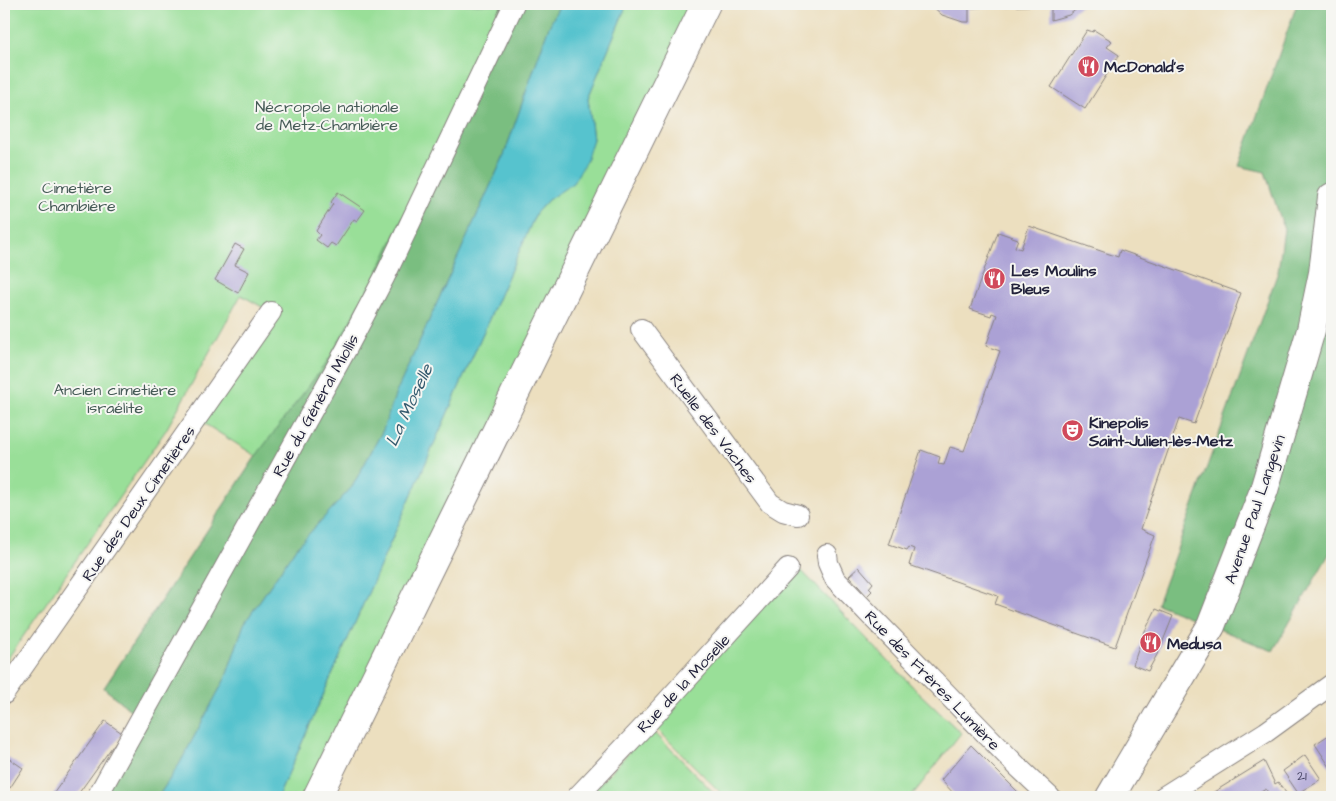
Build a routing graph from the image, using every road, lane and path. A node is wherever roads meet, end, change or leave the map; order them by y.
1 (514, 4) edge
2 (706, 4) edge
3 (1332, 197) edge
4 (271, 312) dead end
5 (641, 329) dead end
6 (798, 515) dead end
7 (827, 555) dead end
8 (788, 568) dead end
9 (1332, 684) edge
10 (4, 694) edge
11 (98, 797) edge
12 (317, 797) edge
13 (577, 797) edge
14 (1050, 797) edge
15 (1110, 797) edge
16 (1163, 797) edge

1 - 11 street, Rue du Général Miollis
2 - 12 main road
3 - 15 main road, Avenue Paul Langevin
4 - 10 street, Rue des Deux Cimetières
5 - 6 street, Ruelle des Vaches
7 - 14 street, Rue des Frères Lumière
8 - 13 street, Rue de la Moselle
9 - 16 street

